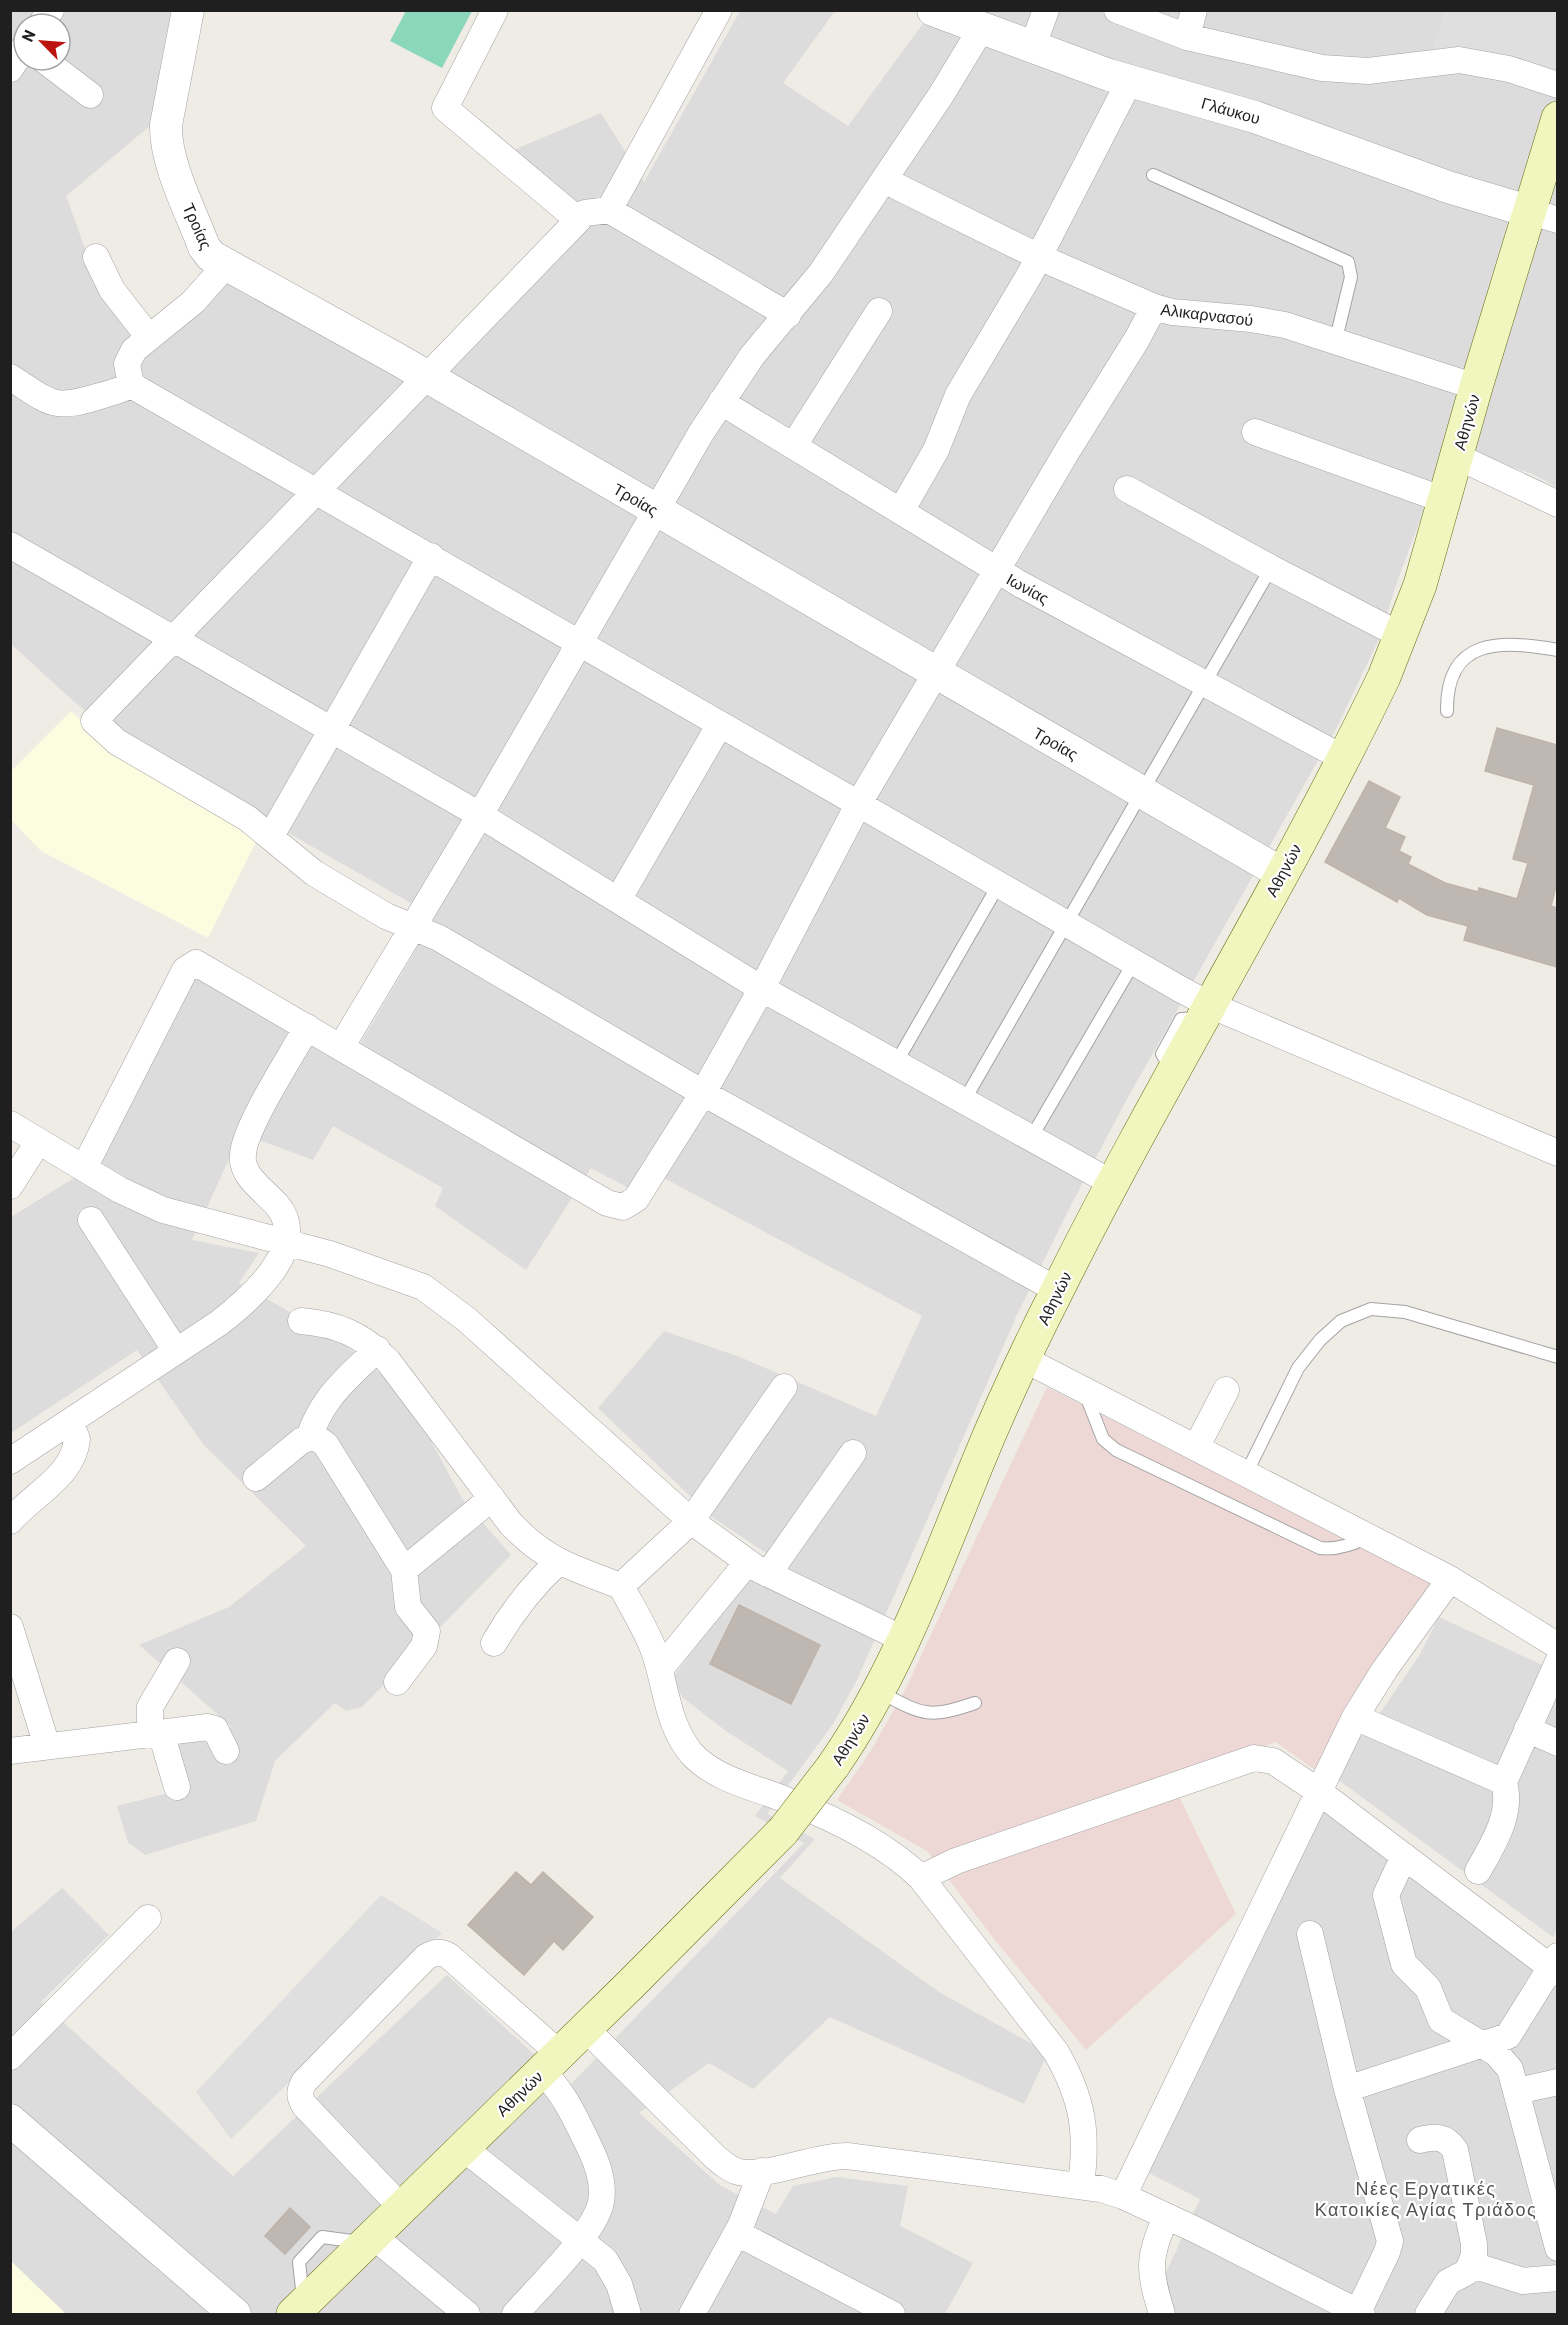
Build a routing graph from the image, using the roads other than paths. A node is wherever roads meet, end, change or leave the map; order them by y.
1 (188, 10) edge
2 (495, 10) edge
3 (719, 10) edge
4 (933, 10) edge
5 (1046, 10) edge
6 (1117, 10) edge
7 (1194, 10) edge
8 (981, 29) junction
9 (1187, 37) junction
10 (1032, 48) junction
11 (52, 72) edge
12 (1129, 82) junction
13 (1557, 85) edge
14 (90, 95) dead end
15 (1557, 118) edge
16 (1154, 175) dead end
17 (884, 180) junction
18 (609, 210) junction
19 (1543, 216) edge
20 (577, 219) junction
21 (96, 257) dead end
22 (1040, 257) junction
23 (226, 265) junction
24 (1154, 307) junction
25 (879, 311) dead end
26 (788, 315) junction
27 (148, 336) junction
28 (1335, 343) junction
29 (426, 376) junction
30 (10, 377) edge
31 (131, 385) junction
32 (1476, 387) junction
33 (721, 402) junction
34 (1255, 432) dead end
35 (794, 445) junction
36 (1456, 456) junction
37 (1127, 489) dead end
38 (318, 491) junction
39 (1444, 500) junction
40 (1557, 504) edge
41 (656, 511) junction
42 (901, 511) junction
43 (10, 545) edge
44 (431, 556) junction
45 (1271, 568) junction
46 (997, 570) junction
47 (1402, 636) junction
48 (173, 641) junction
49 (580, 642) junction
50 (1557, 650) edge
51 (935, 673) junction
52 (1203, 684) junction
53 (1446, 711) dead end
54 (720, 724) junction
55 (332, 731) junction
56 (1343, 758) junction
57 (1141, 793) junction
58 (858, 803) junction
59 (480, 816) junction
60 (271, 836) junction
61 (1281, 873) junction
62 (999, 884) junction
63 (618, 900) junction
64 (1067, 923) junction
65 (411, 927) junction
66 (1134, 962) junction
67 (762, 988) junction
68 (1207, 1012) junction
69 (307, 1027) junction
70 (341, 1047) junction
71 (896, 1063) junction
72 (703, 1093) junction
73 (964, 1101) junction
74 (10, 1124) edge
75 (1030, 1138) junction
76 (38, 1142) junction
77 (1557, 1153) edge
78 (84, 1168) junction
79 (1112, 1183) junction
80 (10, 1186) edge
81 (91, 1220) dead end
82 (288, 1242) junction
83 (1057, 1290) junction
84 (301, 1321) dead end
85 (377, 1349) junction
86 (176, 1351) junction
87 (1557, 1357) edge
88 (1024, 1359) junction
89 (784, 1387) dead end
90 (1083, 1389) junction
91 (1226, 1390) dead end
92 (70, 1422) junction
93 (309, 1437) junction
94 (1197, 1446) junction
95 (853, 1453) dead end
96 (10, 1461) edge
97 (1247, 1472) junction
98 (256, 1478) dead end
99 (492, 1498) junction
100 (10, 1521) edge
101 (691, 1521) junction
102 (1369, 1536) junction
103 (558, 1562) junction
104 (758, 1568) junction
105 (404, 1570) junction
106 (1450, 1579) junction
107 (621, 1586) junction
108 (10, 1627) edge
109 (903, 1639) junction
110 (494, 1643) dead end
111 (1557, 1646) edge
112 (177, 1661) dead end
113 (1557, 1662) edge
114 (660, 1669) junction
115 (397, 1682) dead end
116 (878, 1691) junction
117 (975, 1703) dead end
118 (1355, 1717) junction
119 (1527, 1729) junction
120 (156, 1733) junction
121 (1557, 1743) edge
122 (47, 1746) junction
123 (10, 1751) edge
124 (226, 1751) dead end
125 (1504, 1782) junction
126 (177, 1786) dead end
127 (1318, 1791) junction
128 (1404, 1856) junction
129 (1478, 1871) dead end
130 (921, 1878) junction
131 (148, 1918) dead end
132 (1310, 1934) dead end
133 (1555, 1966) edge
134 (586, 2029) junction
135 (1482, 2045) junction
136 (10, 2057) edge
137 (551, 2062) junction
138 (1557, 2082) edge
139 (1347, 2089) junction
140 (1518, 2091) junction
141 (10, 2120) edge
142 (1420, 2140) dead end
143 (462, 2147) junction
144 (762, 2171) junction
145 (1081, 2185) junction
146 (1123, 2196) junction
147 (401, 2207) junction
148 (1166, 2217) junction
149 (737, 2233) junction
150 (368, 2239) junction
151 (579, 2240) junction
152 (1557, 2248) edge
153 (1472, 2265) junction
154 (1557, 2278) edge
155 (298, 2309) edge
156 (235, 2314) edge
157 (467, 2314) edge
158 (515, 2314) edge
159 (628, 2314) edge
160 (692, 2314) edge
161 (892, 2314) edge
162 (1162, 2314) edge
163 (1359, 2314) edge
164 (1428, 2314) edge

1 - 23 street, Τροίας
2 - 20 street
3 - 18 street
4 - 8 street, Γλάυκου
5 - 10 street
6 - 9 street
7 - 9 street
8 - 10 street, Γλάυκου
8 - 17 street
9 - 13 street
10 - 12 street, Γλάυκου
11 - 14 street
12 - 19 street, Γλάυκου
12 - 22 street
15 - 19 main road, Αθηνών
16 - 28 lane
17 - 22 street, Αλικαρνασού
17 - 26 street
18 - 20 street
18 - 26 street
19 - 32 main road, Αθηνών
20 - 29 street
21 - 27 street
22 - 24 street, Αλικαρνασού
22 - 42 street
23 - 27 street
23 - 29 street, Τροίας
24 - 28 street, Αλικαρνασού
24 - 46 street
25 - 35 street
26 - 33 street
27 - 31 street
28 - 32 street, Αλικαρνασού
29 - 38 street
29 - 41 street, Τροίας
30 - 31 street
31 - 38 street
32 - 36 main road, Αθηνών
33 - 35 street, Ιωνίας
33 - 41 street
34 - 39 street
35 - 42 street, Ιωνίας
36 - 39 main road, Αθηνών
36 - 40 street
37 - 45 street
38 - 44 street
38 - 48 street
39 - 47 main road, Αθηνών
41 - 49 street
41 - 51 street, Τροίας
42 - 46 street, Ιωνίας
43 - 48 street
44 - 49 street
44 - 55 street
45 - 47 street
45 - 52 lane
46 - 51 street
46 - 52 street, Ιωνίας
47 - 56 main road, Αθηνών
48 - 55 street
48 - 60 street
49 - 54 street
49 - 59 street
50 - 53 lane
51 - 57 street, Τροίας
51 - 58 street
52 - 56 street, Ιωνίας
52 - 57 lane
54 - 58 street
54 - 63 street
55 - 59 street
55 - 60 street
56 - 61 main road, Αθηνών
57 - 61 street, Τροίας
57 - 64 lane
58 - 62 street
58 - 67 street
59 - 63 street
59 - 65 street
60 - 65 street
61 - 68 main road, Αθηνών
62 - 64 street
62 - 71 lane
63 - 67 street
64 - 66 street
64 - 73 lane
65 - 70 street
65 - 72 street
66 - 68 street
66 - 75 lane
67 - 71 street
67 - 72 street
68 - 77 street
68 - 79 main road, Αθηνών
69 - 70 street
69 - 78 street
69 - 82 street
70 - 72 street
71 - 73 street
72 - 83 street
73 - 75 street
74 - 76 street
75 - 79 street
76 - 78 street
76 - 80 street
78 - 82 street
79 - 83 main road, Αθηνών
81 - 86 street
82 - 86 street
82 - 101 street
83 - 88 main road, Αθηνών
84 - 85 street
85 - 93 street
85 - 99 street
86 - 92 street
87 - 97 lane
88 - 90 street
88 - 109 main road, Αθηνών
89 - 101 street
90 - 94 street
90 - 102 lane
91 - 94 street
92 - 96 street
92 - 100 street
93 - 98 street
93 - 105 street
94 - 97 street
95 - 104 street
97 - 102 street
99 - 103 street
99 - 105 street
101 - 104 street
101 - 107 street
102 - 106 street
103 - 107 street
103 - 110 street
104 - 109 street
104 - 114 street
105 - 115 street
106 - 111 street
106 - 118 street
107 - 114 street
108 - 122 street
109 - 116 main road, Αθηνών
112 - 120 street
113 - 119 street
114 - 130 street
116 - 117 lane
116 - 134 main road, Αθηνών, bridge
118 - 125 street
118 - 127 street
119 - 121 street
119 - 125 street
120 - 122 street
120 - 124 street
120 - 126 street
122 - 123 street
125 - 129 street
127 - 128 street
127 - 130 street
127 - 146 street
128 - 133 street
128 - 135 street
130 - 145 street
131 - 136 street
132 - 139 street
133 - 135 street
134 - 137 main road, Αθηνών
134 - 144 street
135 - 139 street
135 - 140 street
137 - 143 main road, Αθηνών
137 - 147 street
137 - 151 street
138 - 140 street
139 - 163 street
140 - 152 street
141 - 156 street
142 - 153 street
143 - 147 main road, Αθηνών
143 - 151 street
144 - 145 street
144 - 149 street
145 - 146 street
146 - 148 street
147 - 150 main road, Αθηνών
148 - 162 street
148 - 163 street
149 - 160 street
149 - 161 street
150 - 155 main road, Αθηνών
150 - 157 street
151 - 158 street
151 - 159 street
153 - 154 street
153 - 164 street

